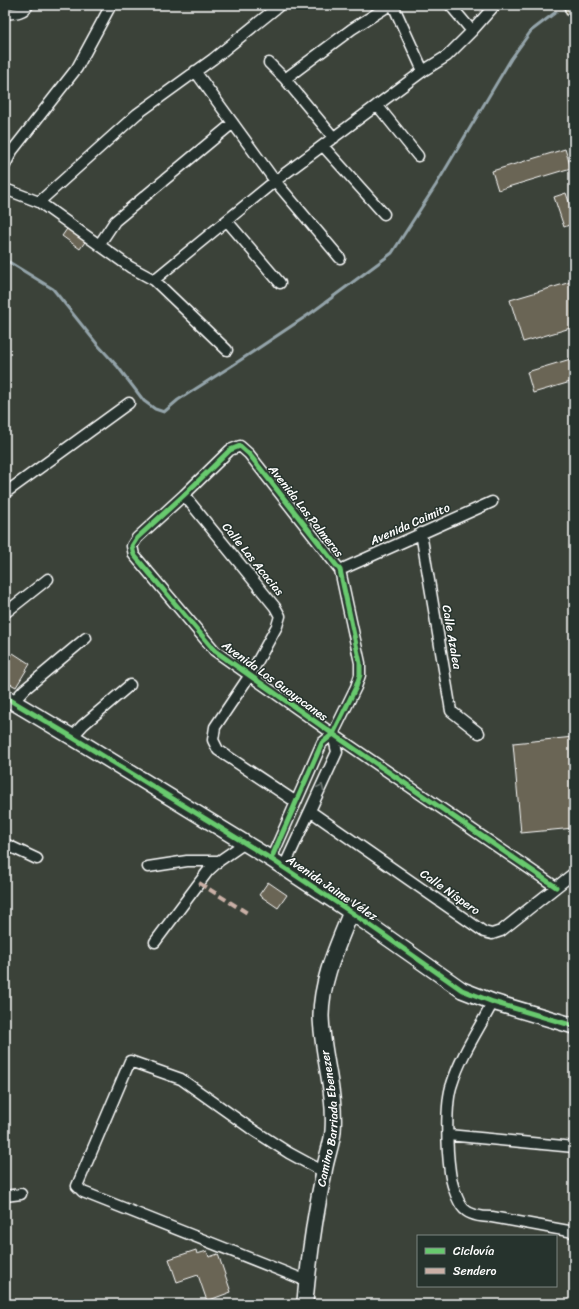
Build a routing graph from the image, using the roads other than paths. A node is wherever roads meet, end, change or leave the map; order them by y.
1 (28, 5) edge
2 (111, 5) edge
3 (280, 5) edge
4 (390, 5) edge
5 (393, 5) edge
6 (450, 5) edge
7 (495, 5) edge
8 (573, 5) edge
9 (574, 9) edge
10 (5, 14) edge
11 (472, 30) junction
12 (269, 64) dead end
13 (423, 71) junction
14 (195, 72) junction
15 (285, 79) junction
16 (377, 105) junction
17 (233, 123) junction
18 (334, 138) junction
19 (323, 146) junction
20 (418, 156) dead end
21 (5, 164) edge
22 (275, 181) junction
23 (5, 189) edge
24 (39, 202) junction
25 (384, 214) dead end
26 (227, 221) junction
27 (98, 245) junction
28 (340, 258) dead end
29 (154, 280) junction
30 (280, 283) dead end
31 (227, 350) dead end
32 (129, 403) dead end
33 (240, 446) joint
34 (5, 493) edge
35 (184, 495) junction
36 (492, 502) dead end
37 (421, 533) junction
38 (340, 570) junction
39 (48, 578) dead end
40 (5, 613) edge
41 (86, 638) dead end
42 (250, 675) junction
43 (130, 684) dead end
44 (9, 699) edge
45 (479, 733) dead end
46 (333, 734) junction
47 (72, 737) junction
48 (296, 802) junction
49 (310, 811) junction
50 (245, 843) junction
51 (5, 844) edge
52 (37, 858) dead end
53 (219, 861) junction
54 (277, 863) junction
55 (148, 867) dead end
56 (574, 873) edge
57 (556, 887) junction
58 (351, 912) junction
59 (155, 942) dead end
60 (493, 1002) junction
61 (574, 1026) edge
62 (448, 1135) junction
63 (574, 1147) edge
64 (324, 1172) junction
65 (21, 1194) dead end
66 (5, 1196) edge
67 (574, 1232) edge
68 (307, 1281) junction
69 (302, 1303) edge

1 - 10 street
2 - 21 street
3 - 14 street
4 - 15 street
5 - 13 street
6 - 11 street
7 - 11 street
8 - 9 main road
11 - 13 street
12 - 15 street
13 - 16 street
14 - 17 street
14 - 24 street
15 - 18 street
16 - 18 street
16 - 20 street
17 - 22 street
17 - 27 street
18 - 19 street
19 - 22 street
19 - 25 street
22 - 26 street
22 - 28 street
23 - 24 street
24 - 27 street
26 - 29 street
26 - 30 street
27 - 29 street
29 - 31 street
32 - 34 street
33 - 35 street, Avenida Los Guayacanes
33 - 38 street, Avenida Las Palmeras
35 - 42 street, Calle Las Acacias
35 - 42 street, Avenida Los Guayacanes
36 - 37 street, Avenida Caimito
37 - 38 street, Avenida Caimito
37 - 45 street, Calle Azalea
38 - 46 street, Avenida Las Palmeras
39 - 40 street
41 - 44 street
42 - 46 street, Avenida Los Guayacanes
42 - 48 street, Calle Las Acacias
43 - 47 street
44 - 47 street, Avenida Jaime Vélez
46 - 48 street, Avenida Las Palmeras
49 -> 46 street
46 - 57 street, Avenida Los Guayacanes
47 - 50 street, Avenida Jaime Vélez
48 - 54 street, Avenida Las Palmeras
49 - 54 street
49 - 57 street, Calle Níspero
50 - 53 street
50 - 54 street, Avenida Jaime Vélez
51 - 52 street
53 - 55 street
53 - 59 street
54 - 58 street, Avenida Jaime Vélez
56 - 57 street, Calle Níspero
58 - 60 street, Avenida Jaime Vélez
58 - 64 street, Camino Barriada Ebenezer
60 - 61 street, Avenida Jaime Vélez
60 - 62 street
62 - 63 street
62 - 67 street
64 - 68 street, Camino Barriada Ebenezer
64 - 68 street
65 - 66 street
68 - 69 street, Camino Barriada Ebenezer

